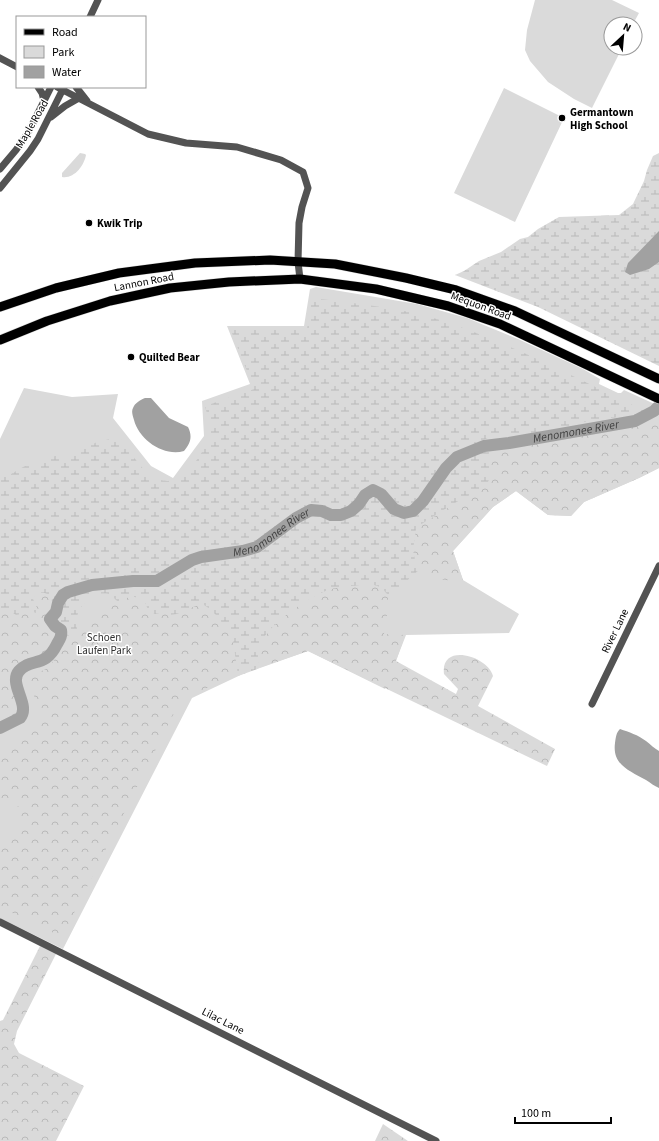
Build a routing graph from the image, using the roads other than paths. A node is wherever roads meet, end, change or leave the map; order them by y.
1 (98, 0) edge
2 (90, 16) edge
3 (0, 58) edge
4 (16, 66) edge
5 (39, 88) edge
6 (50, 88) edge
7 (61, 88) edge
8 (77, 88) edge
9 (79, 98) junction
10 (44, 101) junction
11 (90, 104) junction
12 (48, 119) junction
13 (0, 169) edge
14 (0, 188) edge
15 (298, 262) junction
16 (300, 278) junction
17 (0, 307) edge
18 (0, 340) edge
19 (659, 379) edge
20 (658, 399) edge
21 (659, 566) edge
22 (592, 704) dead end
23 (0, 922) edge
24 (436, 1141) edge

1 - 2 street
3 - 4 street
5 - 10 street
6 - 10 street, Maple Road
7 - 9 street
7 - 12 street, Maple Road
8 - 11 street
9 - 11 street
9 - 12 street
10 - 13 street, Maple Road
11 - 15 street
12 - 14 street, Maple Road
15 - 16 street
15 - 17 main road, Lannon Road
15 - 19 main road, Mequon Road
16 - 18 main road, Lannon Road
16 - 20 main road, Mequon Road
21 - 22 street, River Lane
23 - 24 street, Lilac Lane

